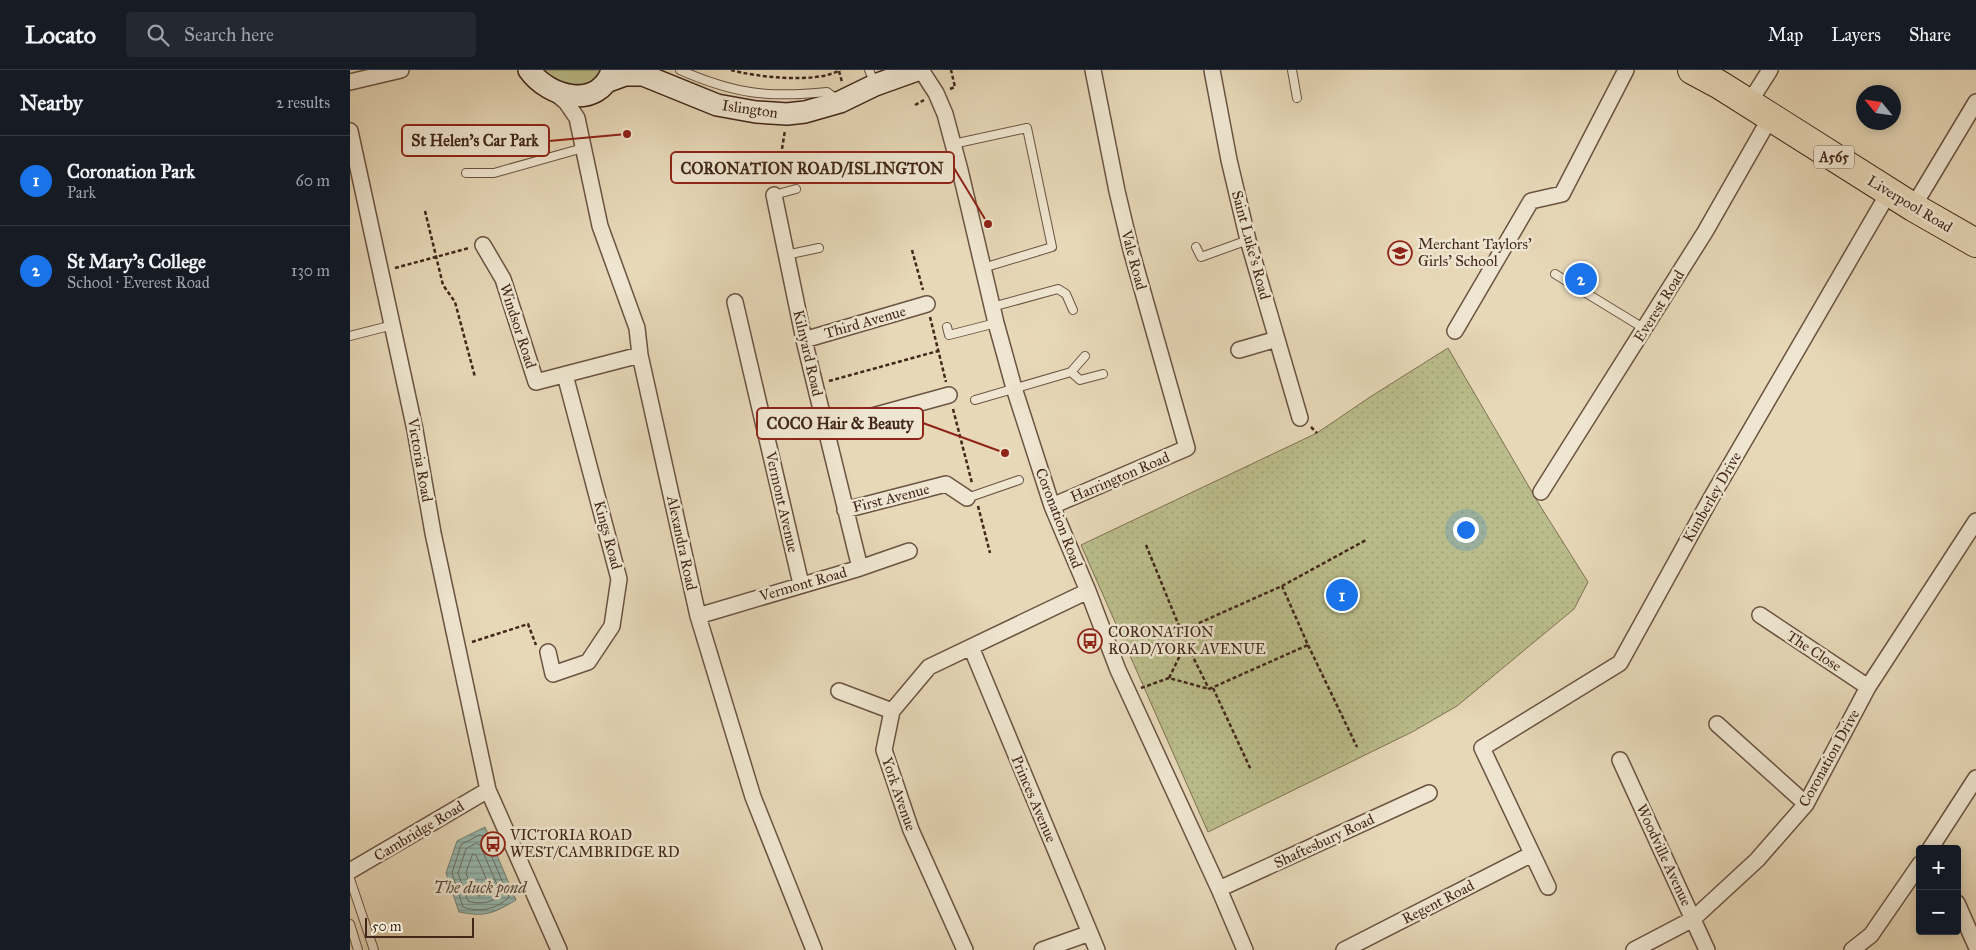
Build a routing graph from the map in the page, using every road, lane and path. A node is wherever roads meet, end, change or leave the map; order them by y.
1 (401, 70) edge
2 (517, 70) edge
3 (731, 70) edge
4 (840, 70) edge
5 (919, 70) edge
6 (1093, 70) edge
7 (1212, 70) edge
8 (1292, 70) edge
9 (1626, 70) edge
10 (1692, 70) edge
11 (1770, 70) edge
12 (664, 74) edge
13 (872, 78) edge
14 (607, 79) edge
15 (541, 81) edge
16 (350, 82) edge
17 (1297, 98) dead end
18 (840, 102) junction
19 (1976, 102) edge
20 (1760, 110) junction
21 (788, 114) junction
22 (580, 127) junction
23 (350, 131) edge
24 (953, 144) junction
25 (583, 148) junction
26 (466, 173) dead end
27 (354, 175) edge
28 (796, 189) dead end
29 (1889, 192) junction
30 (774, 195) junction
31 (1913, 207) junction
32 (425, 211) dead end
33 (1248, 240) junction
34 (1976, 243) edge
35 (483, 245) joint
36 (1196, 247) dead end
37 (819, 248) dead end
38 (786, 255) junction
39 (436, 256) junction
40 (983, 268) junction
41 (380, 272) junction
42 (1555, 274) dead end
43 (735, 302) dead end
44 (927, 304) dead end
45 (992, 307) junction
46 (1073, 310) dead end
47 (996, 323) junction
48 (393, 325) junction
49 (946, 327) dead end
50 (1645, 329) junction
51 (1455, 332) dead end
52 (350, 336) edge
53 (1277, 339) junction
54 (804, 340) junction
55 (1239, 350) dead end
56 (938, 351) dead end
57 (640, 355) junction
58 (1085, 356) dead end
59 (1070, 372) junction
60 (1103, 374) dead end
61 (565, 375) junction
62 (475, 377) dead end
63 (815, 384) junction
64 (1014, 388) junction
65 (949, 395) dead end
66 (975, 400) dead end
67 (1300, 418) dead end
68 (826, 429) junction
69 (1188, 448) joint
70 (1019, 480) dead end
71 (1541, 492) dead end
72 (967, 498) joint
73 (1052, 506) junction
74 (845, 510) junction
75 (1976, 521) edge
76 (1366, 540) dead end
77 (1146, 545) dead end
78 (909, 551) dead end
79 (860, 568) junction
80 (801, 584) junction
81 (1282, 586) junction
82 (1088, 592) junction
83 (1760, 615) dead end
84 (698, 616) junction
85 (1181, 632) junction
86 (1186, 643) junction
87 (1308, 645) junction
88 (458, 646) junction
89 (971, 647) junction
90 (548, 652) joint
91 (1169, 678) junction
92 (1868, 687) junction
93 (1213, 688) junction
94 (1209, 689) junction
95 (839, 691) dead end
96 (1128, 692) junction
97 (892, 711) junction
98 (1717, 724) dead end
99 (1357, 747) dead end
100 (1620, 760) dead end
101 (1251, 770) dead end
102 (1976, 778) edge
103 (488, 790) junction
104 (1429, 793) dead end
105 (1806, 804) junction
106 (1933, 845) edge
107 (1532, 854) junction
108 (1916, 870) edge
109 (350, 872) edge
110 (350, 879) edge
111 (1548, 887) dead end
112 (1219, 889) junction
113 (1961, 912) edge
114 (1693, 919) junction
115 (350, 924) edge
116 (1090, 933) junction
117 (1975, 944) edge
118 (358, 950) edge
119 (374, 950) edge
120 (559, 950) edge
121 (814, 950) edge
122 (965, 950) edge
123 (1042, 950) edge
124 (1097, 950) edge
125 (1244, 950) edge
126 (1344, 950) edge
127 (1634, 950) edge
128 (1707, 950) edge
129 (1852, 950) edge

1 - 16 street
2 - 15 street, Alexandra Road
3 - 4 path
5 - 13 main road, Islington
5 - 24 street, Coronation Road
6 - 69 street, Vale Road
7 - 33 street, Saint Luke's Road
8 - 17 lane
9 - 51 street
10 - 20 highway, Liverpool Road / A565
11 - 20 street, Everest Road
12 - 14 main road, Islington
12 - 18 lane, Islington
12 - 21 main road, Islington
13 - 18 main road, Islington
14 - 15 main road, Islington
14 - 22 street
15 - 22 street, Alexandra Road
18 - 21 main road, Islington
19 - 31 street
20 - 29 highway, Liverpool Road / A565
20 - 50 street, Everest Road
21 - 30 path
22 - 25 street, Alexandra Road
23 - 27 street, Victoria Road
24 - 40 street, Coronation Road
24 - 40 lane
25 - 26 lane
25 - 57 street, Alexandra Road
27 - 41 street, Victoria Road
28 - 30 lane
29 - 31 highway, Liverpool Road / A565
29 - 107 street, Kimberley Drive
30 - 38 street, Kilnyard Road
31 - 34 highway, Liverpool Road / A565
32 - 39 path
33 - 36 lane
33 - 53 street, Saint Luke's Road
35 - 39 path
35 - 61 street, Windsor Road
37 - 38 lane
38 - 54 street, Kilnyard Road
39 - 41 path
39 - 62 path
40 - 45 street, Coronation Road
41 - 48 street, Victoria Road
42 - 50 lane
43 - 80 street, Vermont Avenue
44 - 54 street, Third Avenue
45 - 46 lane
45 - 47 street, Coronation Road
47 - 49 lane
47 - 64 street, Coronation Road
48 - 52 lane
48 - 88 street, Victoria Road
50 - 71 street, Everest Road
53 - 55 street
53 - 67 street, Saint Luke's Road
54 - 63 street, Kilnyard Road
56 - 63 path
57 - 61 street
57 - 84 street, Alexandra Road
58 - 59 lane
59 - 60 lane
59 - 64 lane
61 - 90 street, Kings Road
63 - 68 street, Kilnyard Road
64 - 66 lane
64 - 73 street, Coronation Road
65 - 68 street
68 - 74 street, Kilnyard Road
69 - 73 street, Harrington Road
70 - 72 lane, First Avenue
72 - 74 street, First Avenue
73 - 82 street, Coronation Road
74 - 79 street, Kilnyard Road
75 - 92 street, Coronation Drive
76 - 81 path
77 - 85 path
78 - 79 street, Vermont Road
79 - 80 street, Vermont Road
80 - 84 street, Vermont Road
81 - 85 path
81 - 87 path
82 - 89 street, York Avenue
82 - 96 street, Coronation Road
83 - 92 street, The Close
84 - 121 street, Alexandra Road
85 - 86 path
86 - 91 path
86 - 94 path
87 - 93 path
87 - 99 path
88 - 90 path
88 - 103 street, Victoria Road
89 - 97 street, York Avenue
89 - 116 street, Princes Avenue
91 - 94 path
91 - 96 path
92 - 105 street, Coronation Drive
93 - 94 path
93 - 101 path
95 - 97 street
96 - 112 street, Coronation Road
97 - 122 street, York Avenue
98 - 105 street
100 - 114 street, Woodville Avenue
102 - 106 street
103 - 109 street, Cambridge Road
103 - 120 street, Victoria Road
104 - 112 street, Shaftesbury Road
105 - 114 street, Coronation Drive
107 - 111 street
107 - 126 street, Regent Road
108 - 129 street
110 - 119 lane
112 - 125 street, Coronation Road
113 - 117 street
114 - 127 street, Coronation Drive
114 - 128 street, Woodville Avenue
115 - 118 lane
116 - 123 street
116 - 124 street, Princes Avenue

